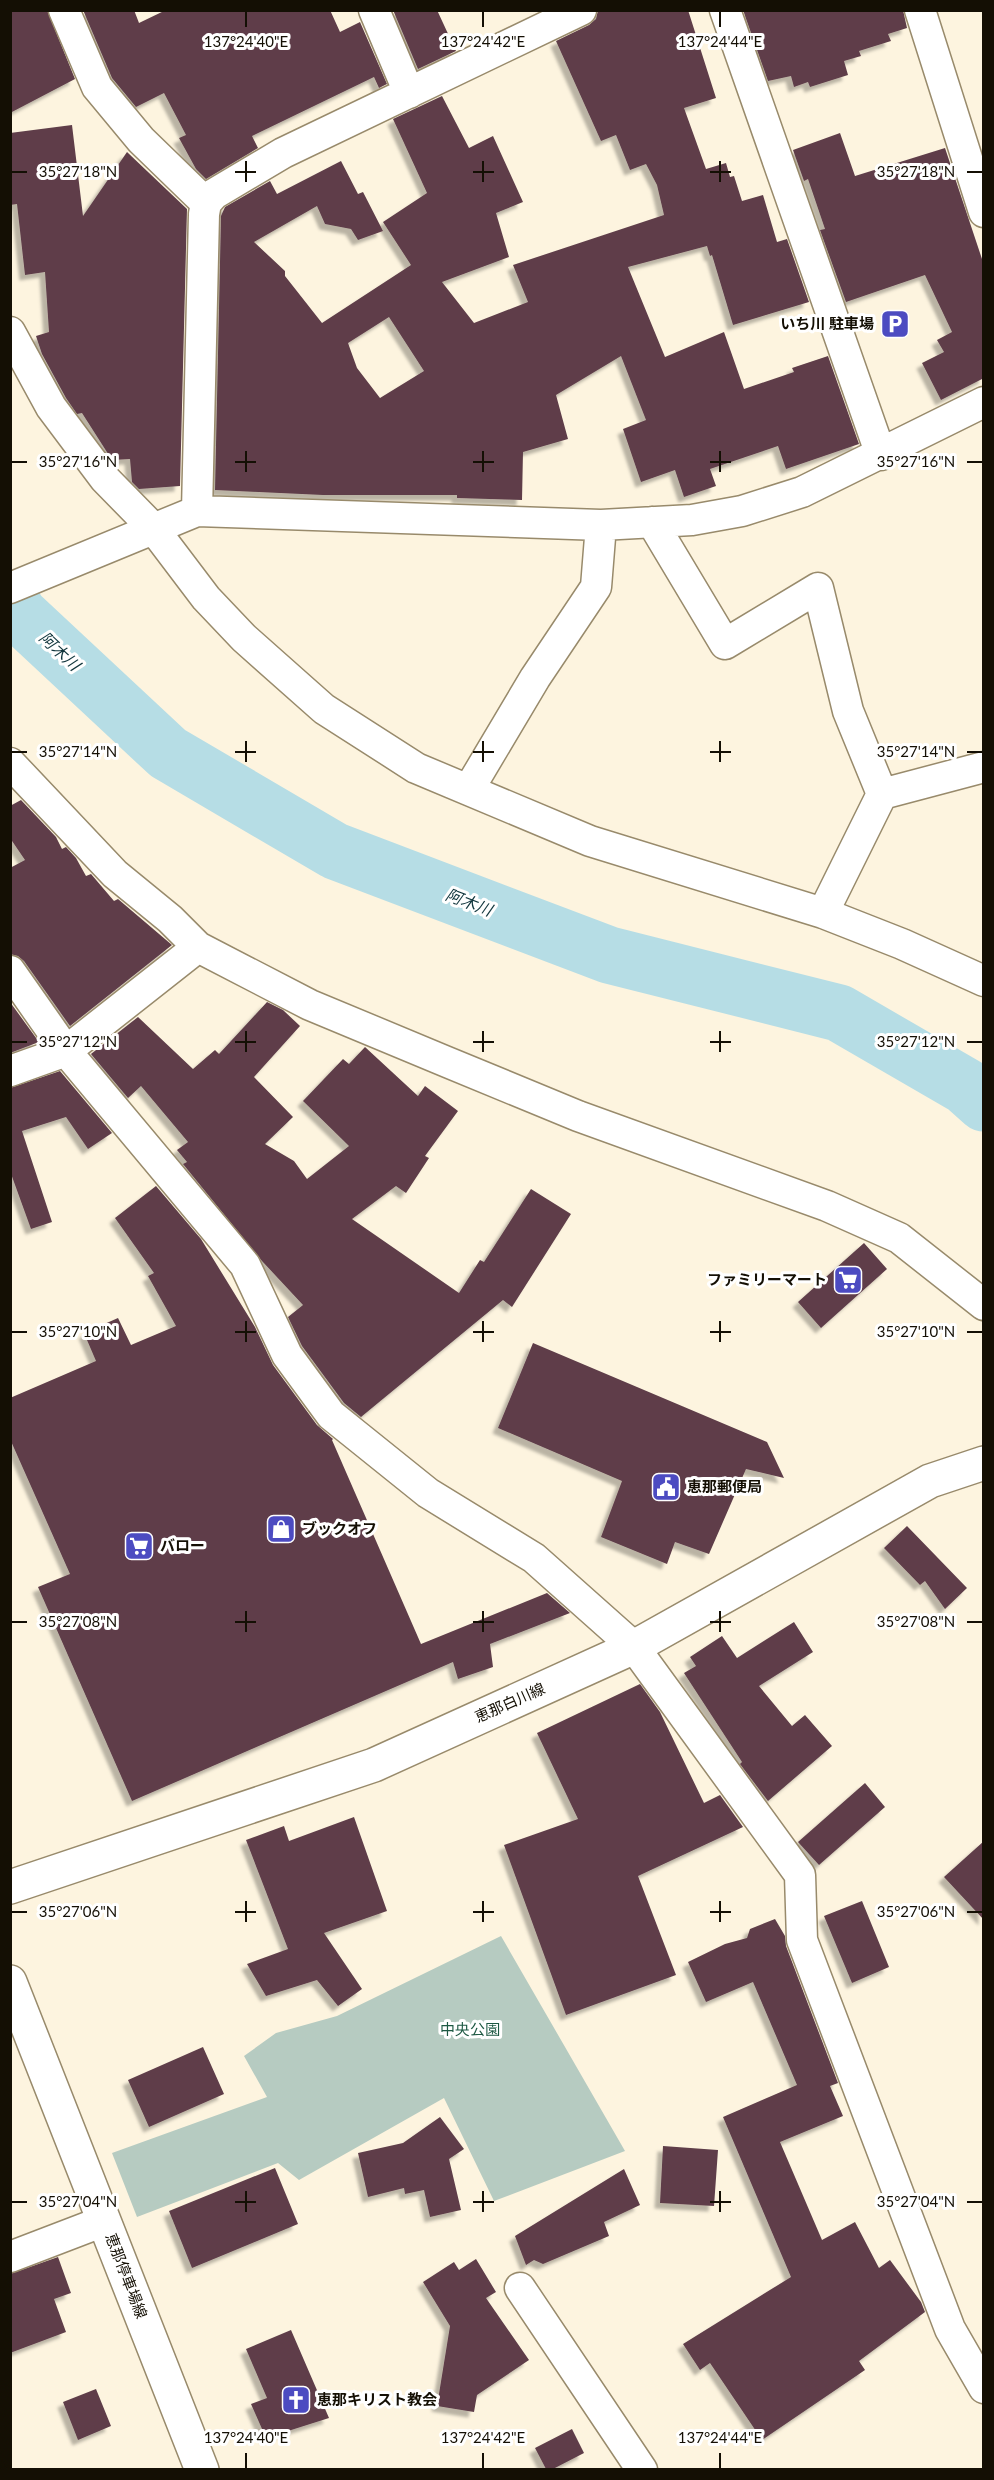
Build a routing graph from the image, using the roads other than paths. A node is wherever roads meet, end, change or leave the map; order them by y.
1 (64, 10) edge
2 (374, 10) edge
3 (581, 10) edge
4 (725, 10) edge
5 (920, 10) edge
6 (409, 93) junction
7 (206, 203) junction
8 (984, 212) edge
9 (10, 332) edge
10 (984, 402) edge
11 (881, 455) junction
12 (197, 511) junction
13 (652, 522) junction
14 (601, 525) junction
15 (153, 528) junction
16 (10, 588) edge
17 (10, 763) edge
18 (984, 767) edge
19 (469, 789) junction
20 (882, 794) junction
21 (823, 913) junction
22 (198, 947) junction
23 (10, 971) edge
24 (984, 981) edge
25 (66, 1051) junction
26 (10, 1071) edge
27 (984, 1305) edge
28 (984, 1463) edge
29 (634, 1647) junction
30 (10, 1887) edge
31 (10, 1982) edge
32 (104, 2221) junction
33 (10, 2257) edge
34 (519, 2288) dead end
35 (984, 2388) edge
36 (202, 2469) edge
37 (642, 2469) edge

1 - 7 street
2 - 6 street
3 - 6 street
4 - 11 street
5 - 8 street
6 - 7 street
7 - 12 street
9 - 15 street
10 - 11 street
11 - 13 street
12 - 14 street
12 - 15 street
13 - 14 street
13 - 20 street
14 - 19 street
15 - 16 street
15 - 19 street
17 - 22 street
18 - 20 street
19 - 21 street
20 - 21 street
21 - 24 street
22 - 25 street
22 - 27 street
23 - 25 street
25 - 26 street
25 - 29 street
28 - 29 main road, 恵那白川線
29 - 30 main road, 恵那白川線
29 - 35 street
31 - 32 main road, 恵那停車場線
32 - 33 street
32 - 36 main road, 恵那停車場線
34 - 37 street

